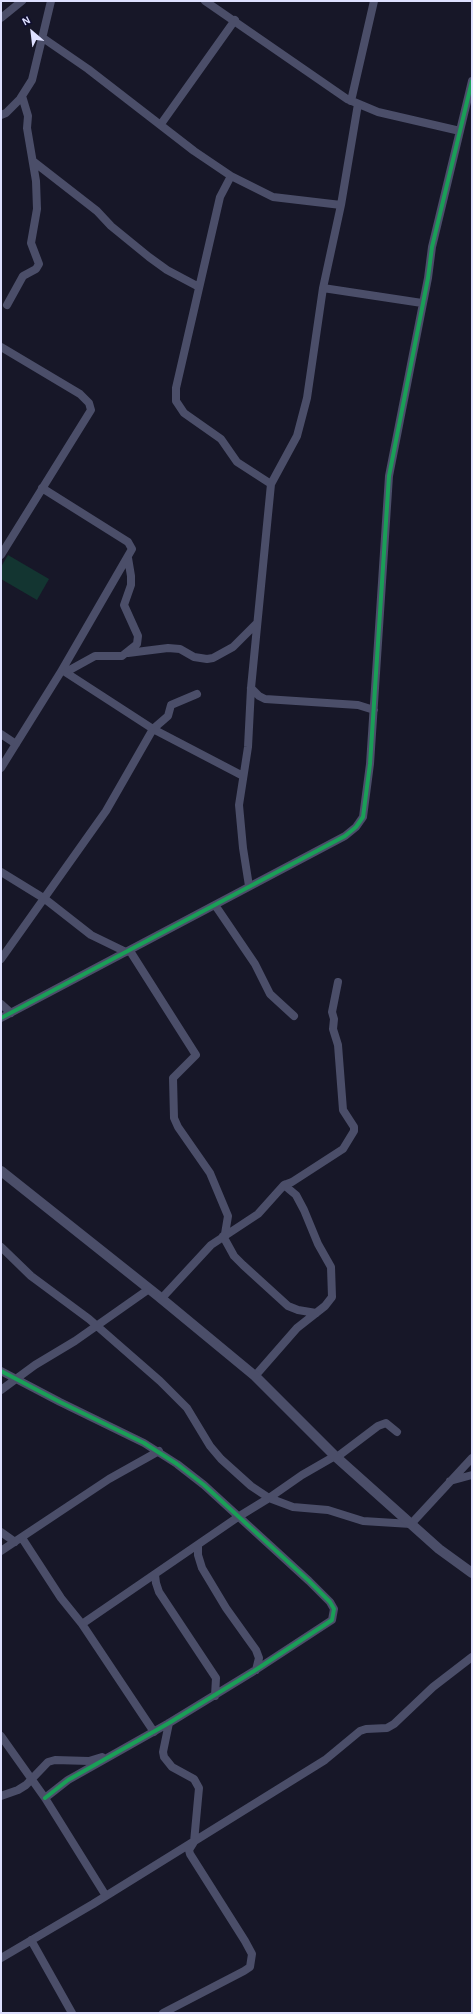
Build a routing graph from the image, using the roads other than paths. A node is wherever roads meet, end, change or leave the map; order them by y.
1 (22, 1) edge
2 (51, 1) edge
3 (205, 1) edge
4 (374, 1) edge
5 (1, 18) edge
6 (235, 20) junction
7 (43, 38) junction
8 (472, 81) edge
9 (22, 96) junction
10 (354, 102) junction
11 (1, 115) edge
12 (161, 124) junction
13 (460, 130) junction
14 (34, 162) junction
15 (231, 176) junction
16 (341, 205) junction
17 (199, 287) junction
18 (323, 288) junction
19 (422, 303) junction
20 (7, 305) dead end
21 (1, 347) edge
22 (271, 484) junction
23 (42, 488) junction
24 (1, 555) edge
25 (128, 558) junction
26 (257, 623) junction
27 (127, 653) junction
28 (64, 671) junction
29 (251, 688) junction
30 (197, 694) dead end
31 (374, 710) junction
32 (153, 729) junction
33 (1, 734) edge
34 (16, 744) junction
35 (1, 768) edge
36 (243, 776) junction
37 (1, 872) edge
38 (248, 886) junction
39 (45, 900) junction
40 (215, 905) junction
41 (128, 952) junction
42 (1, 959) edge
43 (338, 982) dead end
44 (1, 1004) edge
45 (11, 1013) junction
46 (294, 1016) dead end
47 (1, 1018) edge
48 (1, 1171) edge
49 (284, 1185) junction
50 (224, 1235) junction
51 (1, 1247) edge
52 (149, 1289) junction
53 (161, 1299) junction
54 (316, 1313) junction
55 (97, 1326) junction
56 (1, 1371) edge
57 (255, 1376) junction
58 (16, 1378) junction
59 (1, 1390) edge
60 (398, 1432) dead end
61 (159, 1451) junction
62 (336, 1457) junction
63 (472, 1458) edge
64 (472, 1475) edge
65 (450, 1481) junction
66 (269, 1498) junction
67 (238, 1517) junction
68 (411, 1524) junction
69 (1, 1532) edge
70 (18, 1540) junction
71 (198, 1546) junction
72 (1, 1550) edge
73 (472, 1573) edge
74 (155, 1575) junction
75 (82, 1624) junction
76 (472, 1657) edge
77 (256, 1670) junction
78 (215, 1696) junction
79 (169, 1723) junction
80 (154, 1732) junction
81 (1, 1736) edge
82 (114, 1754) junction
83 (32, 1780) junction
84 (1, 1796) edge
85 (45, 1798) junction
86 (194, 1842) junction
87 (106, 1896) junction
88 (31, 1940) junction
89 (1, 1958) edge
90 (72, 2013) edge
91 (163, 2013) edge

1 - 5 street
2 - 7 street
3 - 6 street
4 - 10 street
6 - 10 street
6 - 12 street
7 - 9 street
7 - 12 street
8 - 13 street
9 - 11 street
9 - 14 street
10 - 13 street
10 - 16 street
12 - 15 street
13 - 19 street
14 - 17 street
14 - 20 street
15 - 16 street
15 - 17 street
16 - 18 street
17 - 22 street
18 - 19 street
18 - 22 street
19 - 31 street
21 - 23 street
22 - 26 street
23 - 24 street
23 - 25 street
25 - 27 street
25 - 28 street
26 - 27 street
26 - 29 street
27 - 28 street
28 - 32 street
28 - 34 street
29 - 31 street
29 - 36 street
30 - 32 street
31 - 38 street
32 - 36 street
32 - 39 street
33 - 34 street
34 - 35 street
36 - 38 street
37 - 39 street
38 - 40 street
39 - 41 street
39 - 42 street
40 - 41 street
40 - 46 street
41 - 45 street
41 - 50 street
43 - 49 street
44 - 45 street
45 - 47 street
48 - 52 street
49 - 50 street
49 - 54 street
50 - 53 street
50 - 54 street
51 - 55 street
52 - 53 street
52 - 55 street
53 - 57 street
54 - 57 street
55 - 58 street
55 - 66 street
56 - 58 street
57 - 62 street
58 - 59 street
58 - 61 street
60 - 62 street
61 - 67 street
61 - 70 street
62 - 66 street
62 - 68 street
63 - 65 street
64 - 65 street
65 - 68 street
66 - 67 street
66 - 68 street
67 - 71 street
67 - 77 street
68 - 73 street
69 - 70 street
70 - 72 street
70 - 75 street
71 - 74 street
71 - 77 street
74 - 75 street
74 - 78 street
75 - 80 street
76 - 86 street
77 - 78 street
78 - 79 street
79 - 80 street
79 - 86 street
80 - 82 street
81 - 83 street
82 - 83 street
82 - 85 street
83 - 84 street
83 - 85 street
85 - 87 street
86 - 87 street
86 - 91 street
87 - 88 street
88 - 89 street
88 - 90 street

